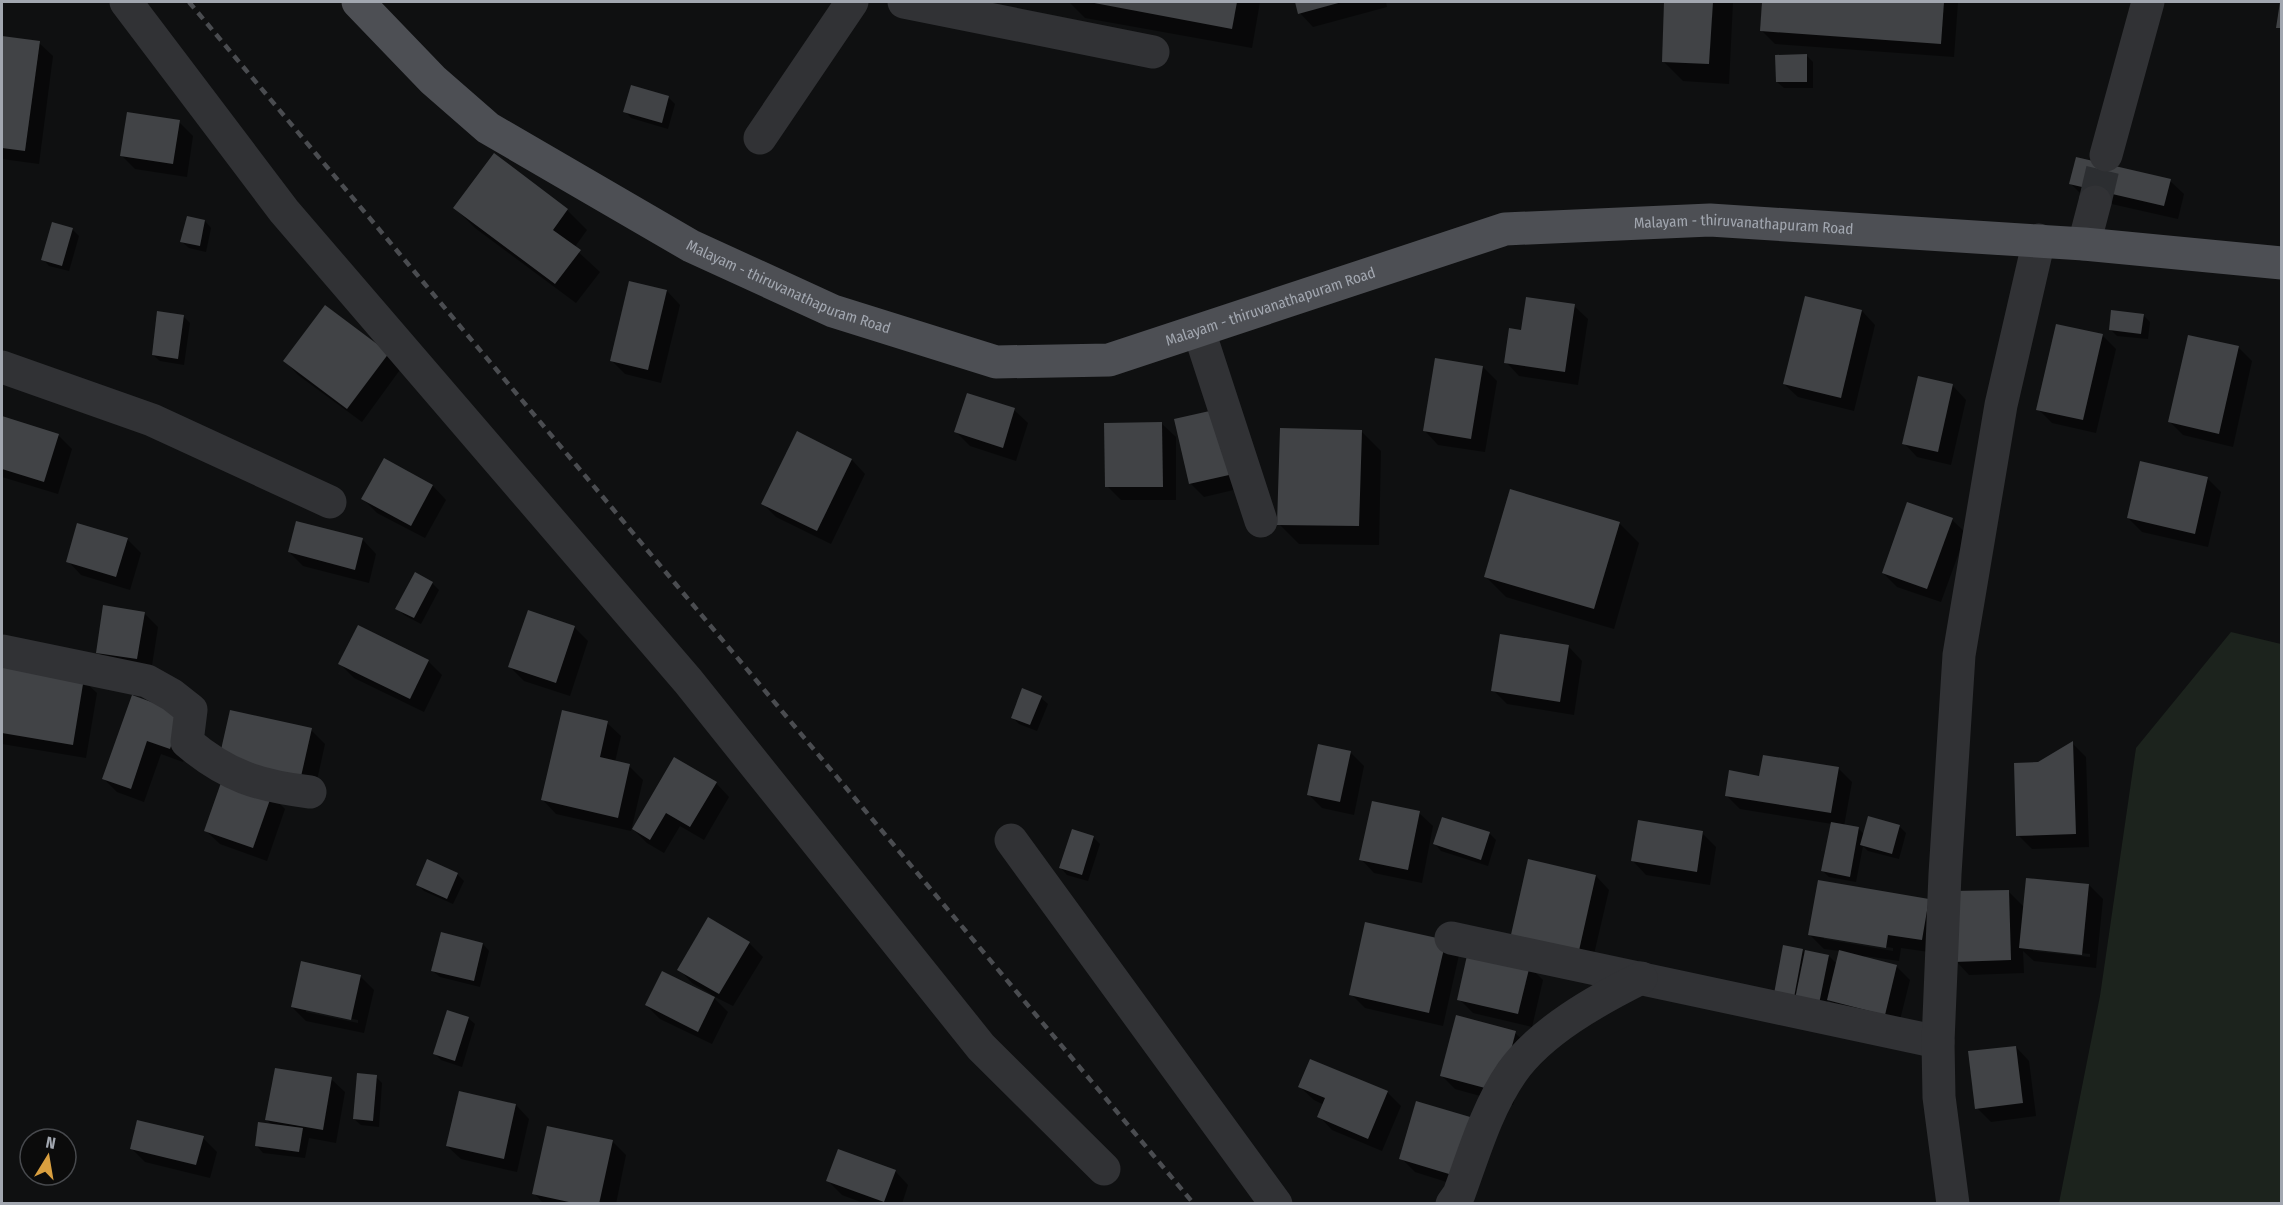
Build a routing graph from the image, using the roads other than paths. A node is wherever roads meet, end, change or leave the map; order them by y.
1 (126, 2) edge
2 (852, 2) edge
3 (904, 2) edge
4 (2148, 2) edge
5 (369, 6) edge
6 (1153, 52) dead end
7 (760, 138) dead end
8 (2106, 154) tunnel mouth
9 (2095, 202) tunnel mouth
10 (2039, 240) junction
11 (2084, 244) junction
12 (2282, 263) edge
13 (1199, 331) junction
14 (2, 367) edge
15 (330, 502) dead end
16 (1261, 521) dead end
17 (2, 651) edge
18 (310, 792) dead end
19 (1011, 840) dead end
20 (1451, 938) dead end
21 (1641, 978) junction
22 (1938, 1042) junction
23 (1104, 1169) dead end
24 (1276, 1203) edge
25 (1452, 1203) edge
26 (1953, 1203) edge

1 - 23 street
2 - 7 street
3 - 6 street
4 - 8 street
5 - 13 main road, Malayam - thiruvanathapuram Road
9 - 11 street
10 - 11 main road, Malayam - thiruvanathapuram Road
10 - 13 main road, Malayam - thiruvanathapuram Road
10 - 22 street
11 - 12 main road, Malayam - thiruvanathapuram Road
13 - 16 street
14 - 15 street
17 - 18 street
19 - 24 street
20 - 21 street
21 - 22 street
21 - 25 street
22 - 26 street

